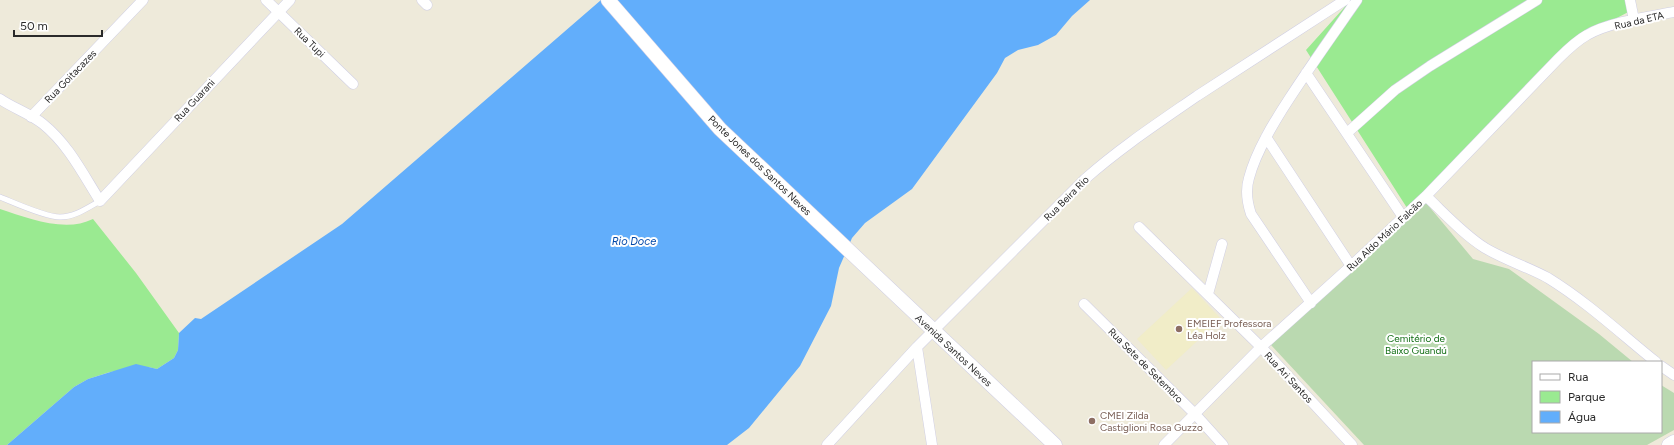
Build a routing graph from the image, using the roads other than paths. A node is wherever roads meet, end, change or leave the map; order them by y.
1 (143, 0) edge
2 (266, 0) edge
3 (290, 0) edge
4 (608, 0) edge
5 (1345, 0) edge
6 (1357, 0) edge
7 (1537, 0) edge
8 (1630, 0) edge
9 (279, 12) junction
10 (1674, 12) edge
11 (1634, 20) junction
12 (1604, 28) joint
13 (1306, 73) junction
14 (354, 84) dead end
15 (0, 99) edge
16 (30, 116) junction
17 (1347, 133) junction
18 (1266, 137) junction
19 (1426, 196) junction
20 (0, 198) edge
21 (100, 201) junction
22 (1403, 217) junction
23 (1139, 227) dead end
24 (1222, 244) dead end
25 (852, 254) joint
26 (1351, 266) junction
27 (1208, 294) junction
28 (1311, 303) junction
29 (1084, 304) dead end
30 (933, 331) junction
31 (917, 347) junction
32 (1261, 347) junction
33 (1655, 361) edge
34 (1662, 367) edge
35 (1674, 375) edge
36 (1195, 414) junction
37 (1674, 442) edge
38 (827, 445) edge
39 (932, 445) edge
40 (1056, 445) edge
41 (1164, 445) edge
42 (1224, 445) edge
43 (1352, 445) edge
44 (1668, 445) edge

1 - 16 street, Rua Goitacazes
2 - 9 street, Rua Tupi
3 - 9 street, Rua Guarani
4 - 25 street, Ponte Jones dos Santos Neves
5 - 30 street, Rua Beira Rio
6 - 13 street
7 - 17 street
8 - 11 street
9 - 14 street, Rua Tupi
9 - 21 street, Rua Guarani
10 - 11 street, Rua da ETA
11 - 12 street, Rua da ETA
12 - 19 street, Rua Aldo Mário Falcão
13 - 17 street
13 - 18 street
15 - 16 street
16 - 21 street
17 - 22 street
18 - 26 street
18 - 28 street
19 - 22 street, Rua Aldo Mário Falcão
19 - 33 street
20 - 21 lane
22 - 26 street, Rua Aldo Mário Falcão
23 - 27 street, Rua Ari Santos
24 - 27 street
25 - 30 street, Avenida Santos Neves
26 - 28 street, Rua Aldo Mário Falcão
27 - 32 street, Rua Ari Santos
28 - 32 street, Rua Aldo Mário Falcão
29 - 36 street, Rua Sete de Setembro
30 - 31 street, Rua Beira Rio
30 - 40 street, Avenida Santos Neves
31 - 38 street, Rua Beira Rio
31 - 39 street
32 - 36 street, Rua Aldo Mário Falcão
32 - 43 street, Rua Ari Santos
34 - 35 street
36 - 41 street, Rua Aldo Mário Falcão
36 - 42 street, Rua Sete de Setembro
37 - 44 street

